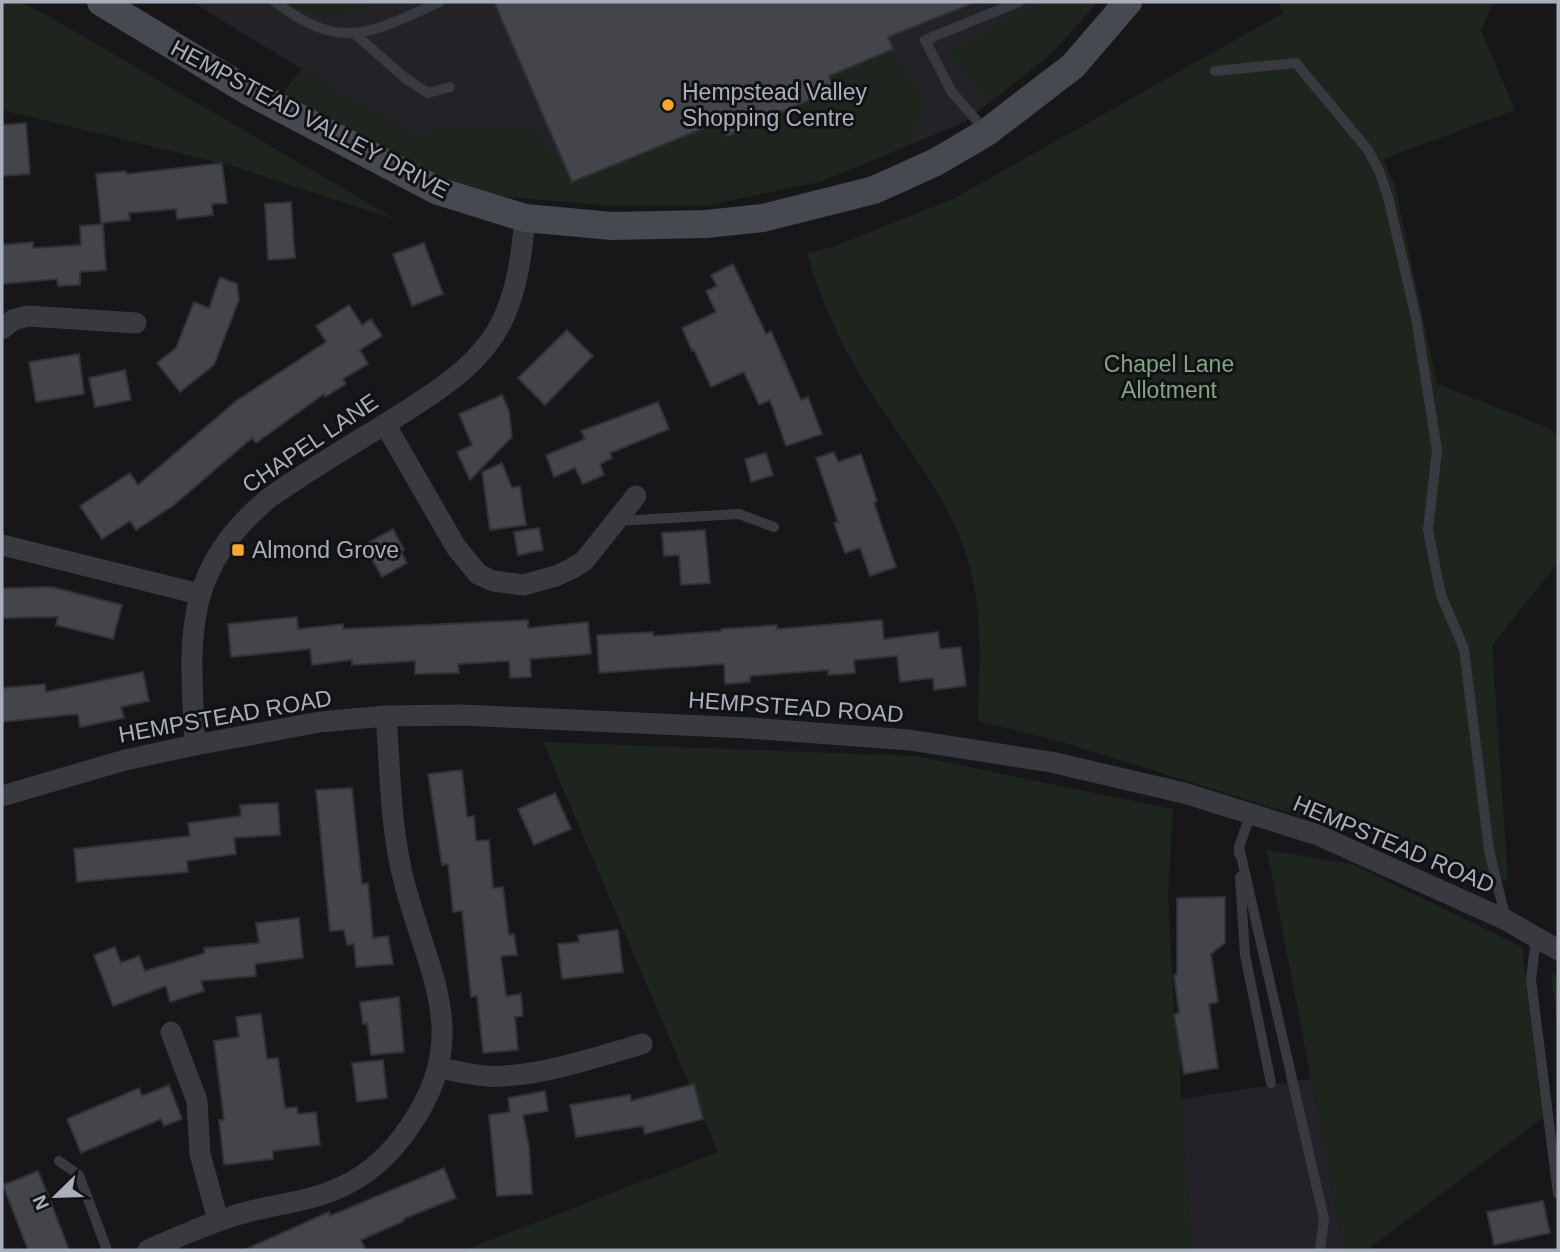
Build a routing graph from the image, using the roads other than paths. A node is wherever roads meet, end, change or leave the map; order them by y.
1 (101, 2) edge
2 (275, 2) edge
3 (440, 2) edge
4 (1019, 2) edge
5 (1128, 2) edge
6 (355, 34) junction
7 (1215, 71) dead end
8 (450, 87) dead end
9 (987, 132) junction
10 (525, 218) junction
11 (136, 323) dead end
12 (2, 329) edge
13 (385, 424) junction
14 (636, 496) dead end
15 (615, 521) junction
16 (774, 527) dead end
17 (2, 545) edge
18 (199, 594) junction
19 (386, 716) junction
20 (195, 745) junction
21 (2, 796) edge
22 (1251, 813) junction
23 (1239, 848) junction
24 (1506, 920) junction
25 (1536, 937) junction
26 (1558, 950) edge
27 (171, 1032) dead end
28 (642, 1044) dead end
29 (440, 1068) junction
30 (1271, 1083) dead end
31 (59, 1161) dead end
32 (1558, 1195) edge
33 (218, 1220) junction
34 (107, 1250) edge
35 (148, 1250) edge
36 (1320, 1250) edge

1 - 10 street, HEMPSTEAD VALLEY DRIVE
2 - 6 lane
3 - 6 lane
4 - 9 lane
5 - 9 street, HEMPSTEAD VALLEY DRIVE
6 - 8 lane
7 - 24 lane
9 - 10 street, HEMPSTEAD VALLEY DRIVE
10 - 13 street, CHAPEL LANE
11 - 12 street
13 - 15 street
13 - 18 street, CHAPEL LANE
14 - 15 street
15 - 16 lane
17 - 18 street
18 - 20 street, CHAPEL LANE
19 - 20 street, HEMPSTEAD ROAD
19 - 22 street, HEMPSTEAD ROAD
19 - 29 street
20 - 21 street, HEMPSTEAD ROAD
22 - 23 lane
22 - 24 street, HEMPSTEAD ROAD
23 - 30 lane
23 - 36 lane
24 - 25 street, HEMPSTEAD ROAD
25 - 26 street, HEMPSTEAD ROAD
25 - 32 lane
27 - 33 street
28 - 29 street
29 - 33 street
31 - 34 lane
33 - 35 street

